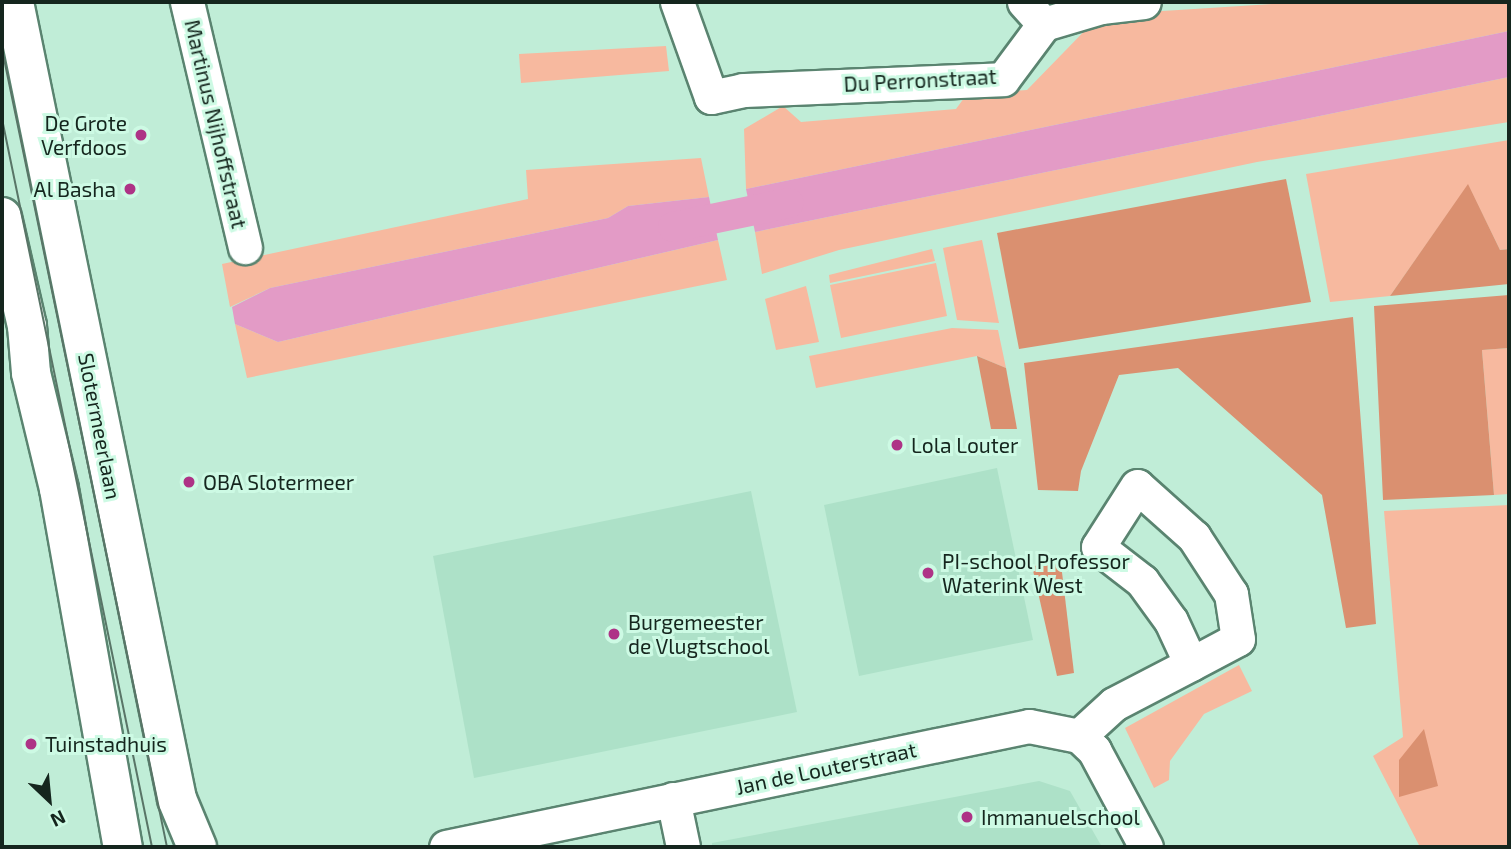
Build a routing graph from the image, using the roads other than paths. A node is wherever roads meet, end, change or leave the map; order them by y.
1 (14, 2) edge
2 (187, 2) edge
3 (677, 2) edge
4 (1144, 2) edge
5 (1034, 13) edge
6 (2, 217) edge
7 (245, 247) dead end
8 (1191, 664) junction
9 (1079, 736) junction
10 (673, 799) junction
11 (516, 840) edge
12 (123, 847) edge
13 (197, 847) edge
14 (446, 847) edge
15 (683, 847) edge
16 (1146, 847) edge

1 - 13 main road, Slotermeerlaan
2 - 7 street, Martinus Nijhoffstraat
3 - 5 street, Du Perronstraat
4 - 5 street, Du Perronstraat
6 - 12 main road
8 - 8 street
8 - 9 street
9 - 10 street, Jan de Louterstraat
9 - 16 street
10 - 11 street, Jan de Louterstraat
10 - 15 street
11 - 14 street, Jan de Louterstraat

